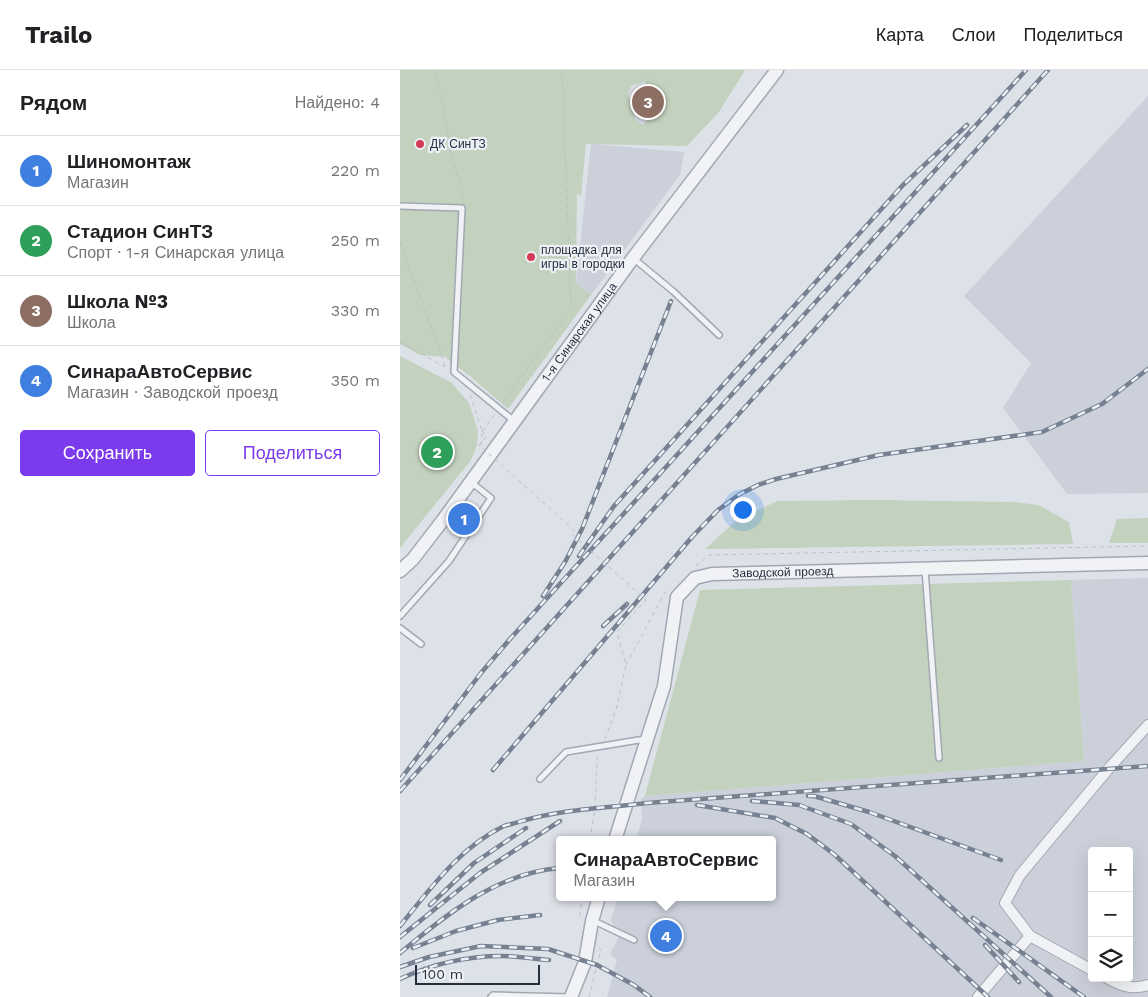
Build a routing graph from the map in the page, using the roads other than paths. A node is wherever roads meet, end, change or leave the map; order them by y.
1 (777, 70) edge
2 (400, 206) edge
3 (633, 258) junction
4 (719, 335) dead end
5 (514, 421) junction
6 (471, 482) junction
7 (1148, 563) edge
8 (925, 569) junction
9 (400, 571) edge
10 (400, 616) edge
11 (400, 628) edge
12 (421, 644) dead end
13 (1148, 725) edge
14 (648, 738) junction
15 (939, 758) dead end
16 (540, 779) dead end
17 (616, 836) edge
18 (598, 901) edge
19 (592, 921) junction
20 (1030, 936) junction
21 (634, 940) dead end
22 (1088, 968) edge
23 (1113, 982) edge
24 (1148, 985) edge
25 (492, 997) edge
26 (571, 997) edge
27 (978, 997) edge

1 - 3 street, 1-я Синарская улица
2 - 5 lane
3 - 4 lane
3 - 5 street, 1-я Синарская улица
5 - 6 street, 1-я Синарская улица
6 - 9 street, 1-я Синарская улица
6 - 10 lane
7 - 8 street, Заводской проезд
8 - 14 street, Заводской проезд
8 - 15 lane
11 - 12 lane
13 - 20 street
14 - 16 lane
14 - 17 street, Заводской проезд
18 - 19 street
19 - 21 lane
19 - 26 street
20 - 22 street
20 - 27 street
23 - 24 street
25 - 26 lane

